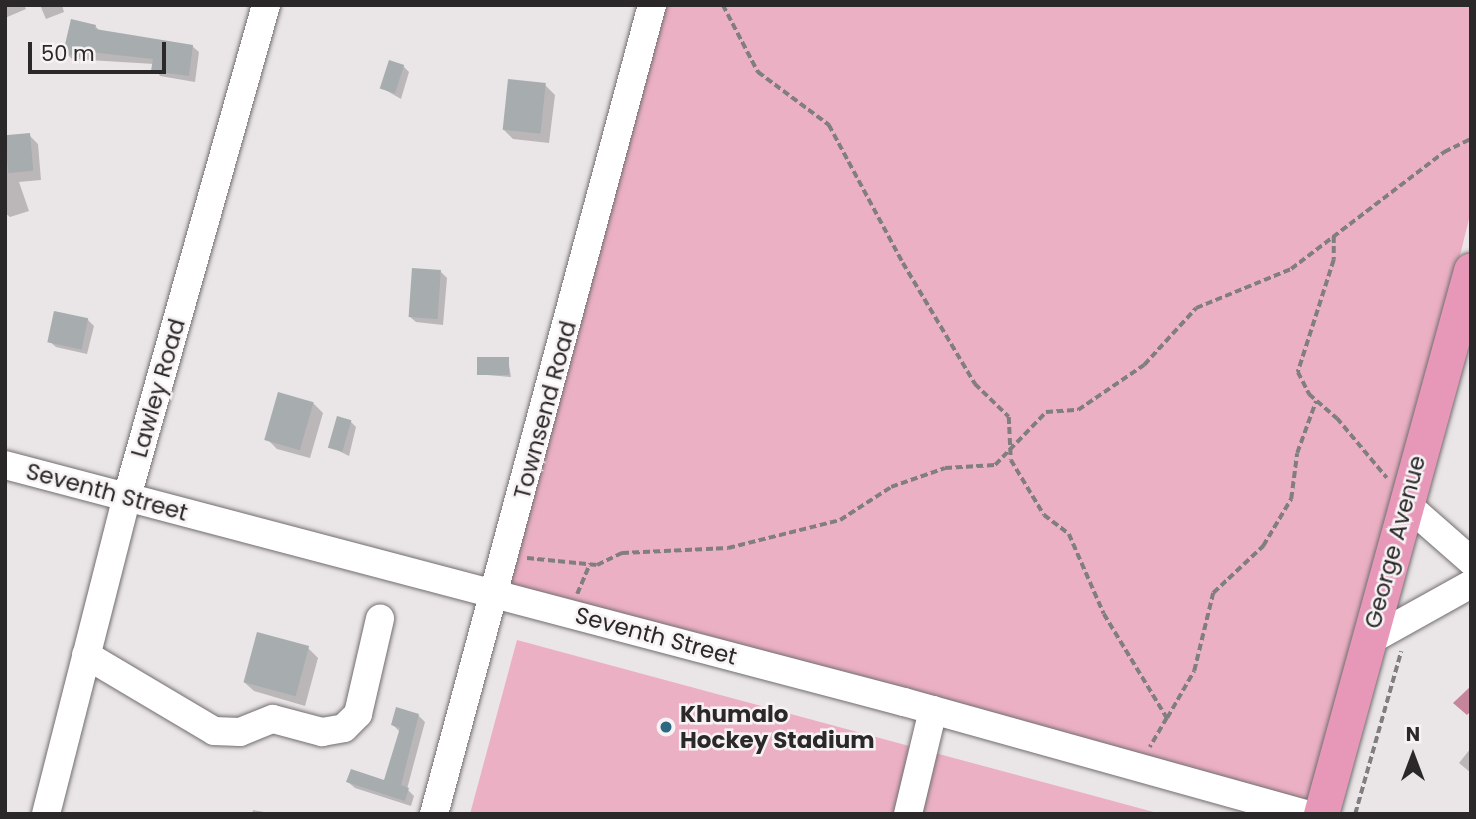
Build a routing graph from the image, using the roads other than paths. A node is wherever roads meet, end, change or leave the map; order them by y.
1 (266, 5) edge
2 (652, 5) edge
3 (1471, 271) edge
4 (5, 465) edge
5 (127, 497) junction
6 (1405, 503) junction
7 (1471, 561) edge
8 (1471, 583) edge
9 (495, 593) junction
10 (380, 619) dead end
11 (1367, 642) junction
12 (86, 655) junction
13 (933, 710) junction
14 (46, 814) edge
15 (434, 814) edge
16 (908, 814) edge
17 (1304, 814) edge
18 (1321, 814) edge

1 - 5 street, Lawley Road
2 - 9 street, Townsend Road
3 - 6 main road, George Avenue
4 - 5 street, Seventh Street
5 - 9 street, Seventh Street
5 - 12 street, Lawley Road
6 - 7 street
6 - 11 main road, George Avenue
8 - 11 street
9 - 13 street, Seventh Street
9 - 15 street, Townsend Road
10 - 12 street
11 - 18 main road, George Avenue
12 - 14 street, Lawley Road
13 - 16 street
13 - 17 street, Seventh Street

